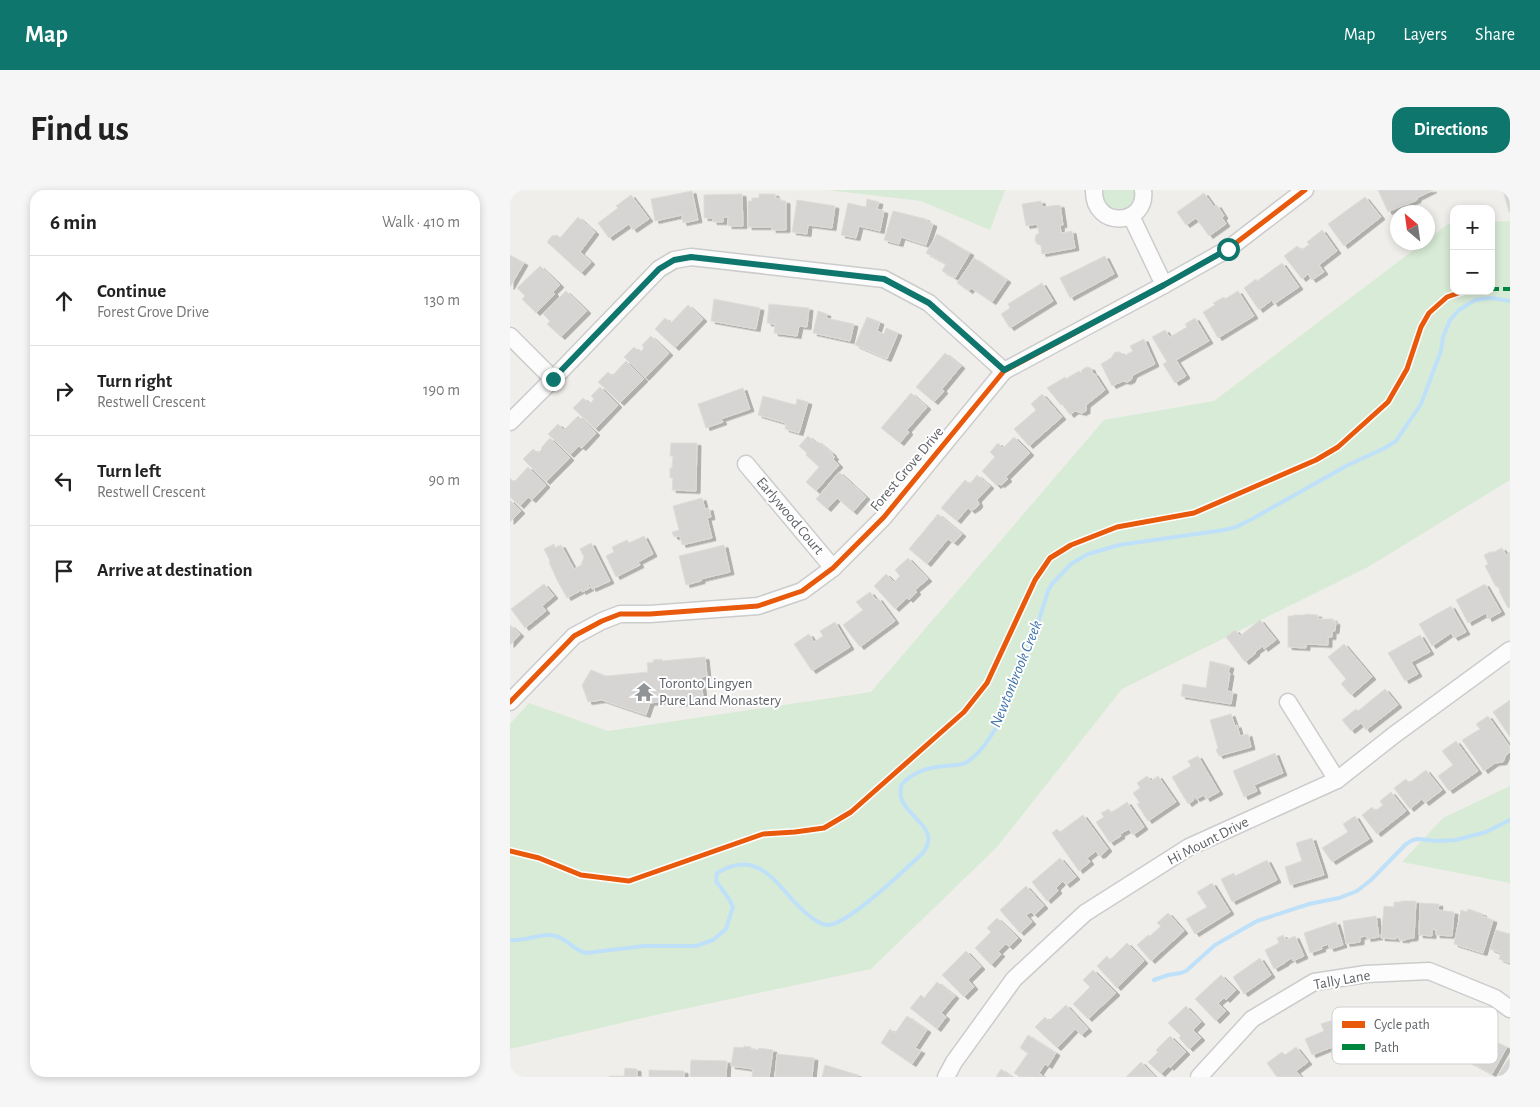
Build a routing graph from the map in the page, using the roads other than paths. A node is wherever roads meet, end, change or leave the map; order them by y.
1 (1094, 190) edge
2 (1143, 190) edge
3 (1305, 190) edge
4 (1131, 216) junction
5 (1164, 285) junction
6 (510, 336) edge
7 (1004, 370) junction
8 (553, 379) junction
9 (510, 422) edge
10 (746, 464) dead end
11 (833, 568) junction
12 (1510, 650) edge
13 (510, 702) edge
14 (1288, 702) dead end
15 (1337, 780) junction
16 (1510, 1009) edge
17 (946, 1077) edge
18 (1199, 1077) edge

1 - 4 street
2 - 4 street
3 - 5 street, Forest Grove Drive
4 - 5 street
5 - 7 street, Forest Grove Drive
6 - 8 street
7 - 8 street
7 - 11 street, Forest Grove Drive
8 - 9 street
10 - 11 street, Earlywood Court
11 - 13 street, Forest Grove Drive
12 - 15 street, Hi Mount Drive
14 - 15 street
15 - 17 street, Hi Mount Drive
16 - 18 street, Tally Lane

